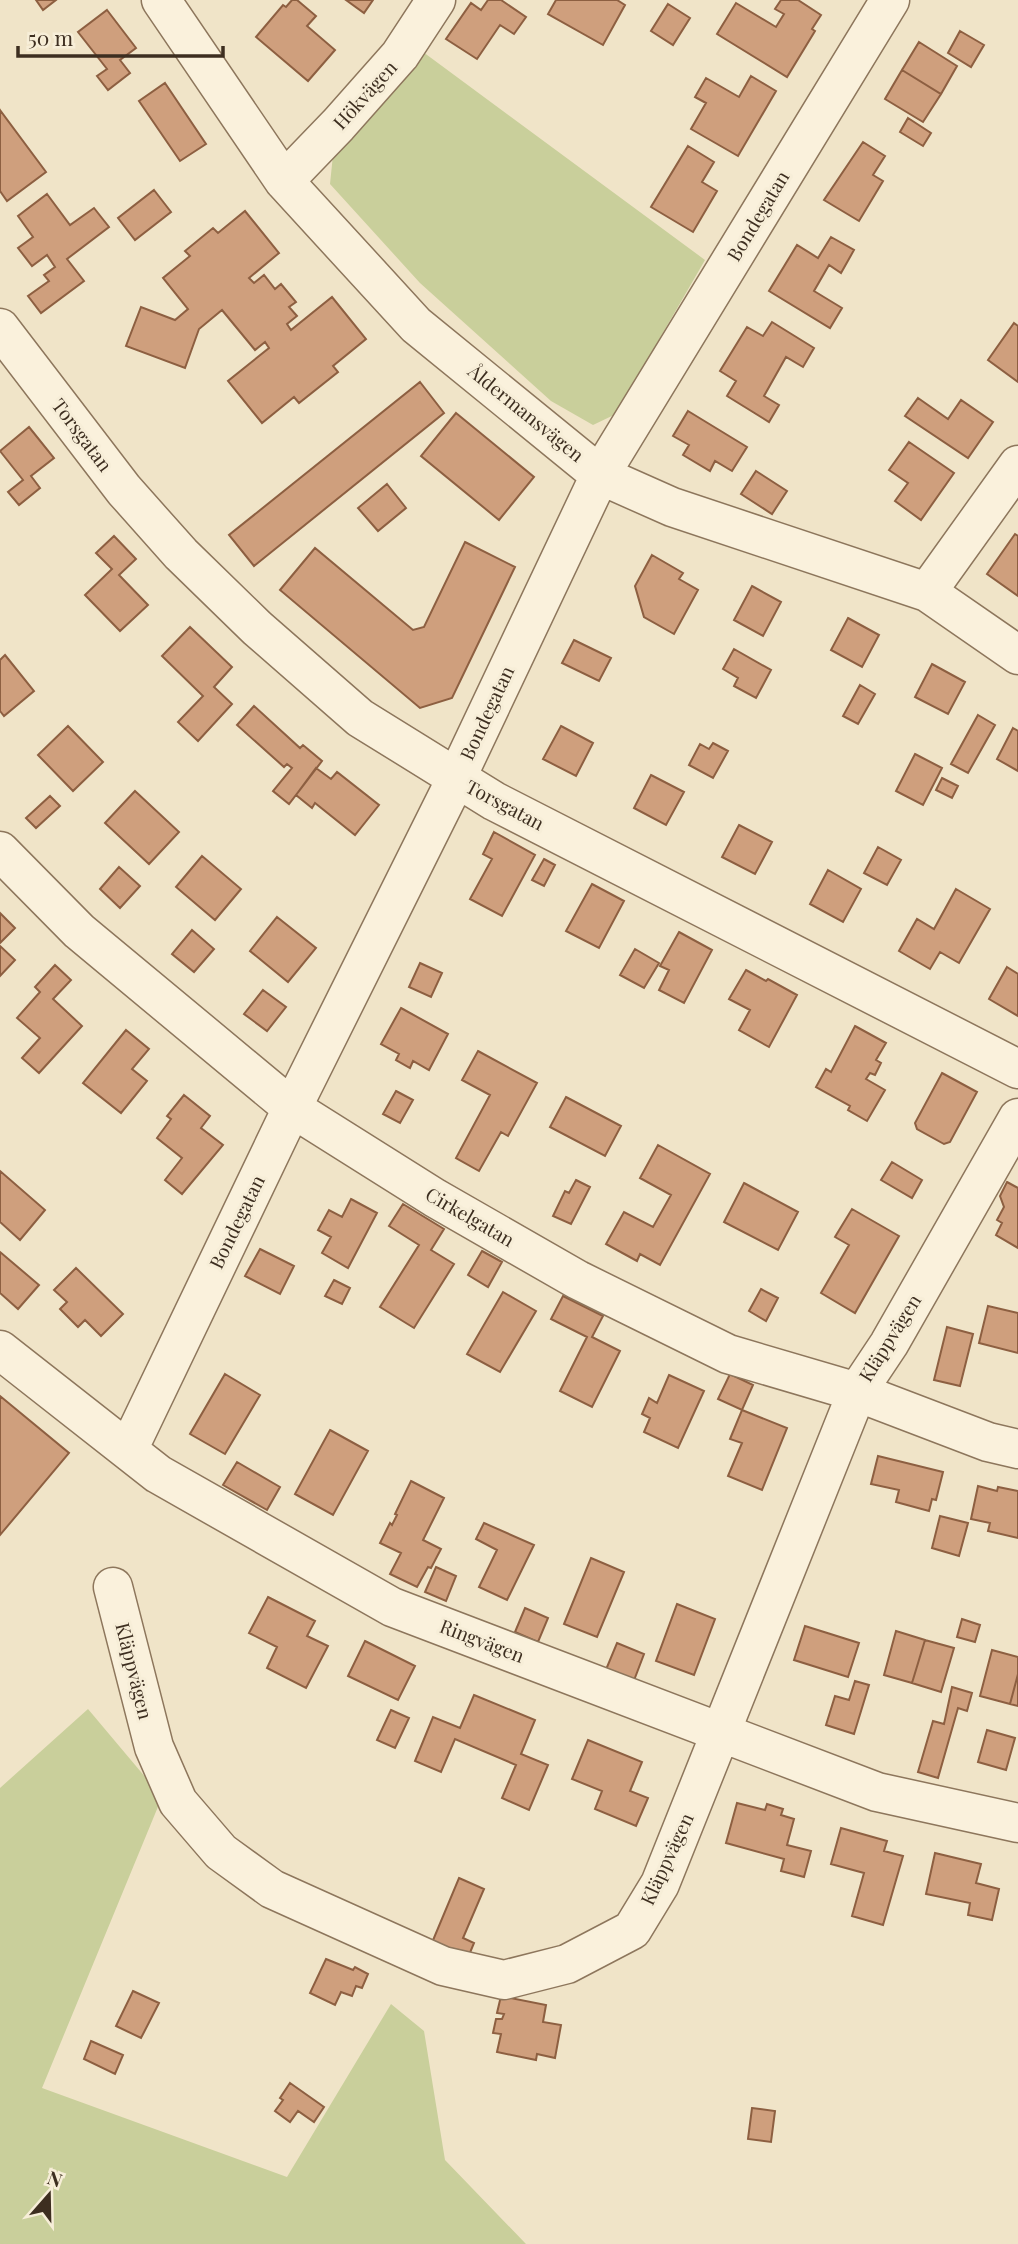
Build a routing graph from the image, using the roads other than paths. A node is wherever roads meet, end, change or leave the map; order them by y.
1 (161, 0) edge
2 (436, 0) edge
3 (890, 0) edge
4 (284, 181) junction
5 (0, 328) edge
6 (1018, 465) edge
7 (600, 475) junction
8 (927, 592) junction
9 (1018, 656) edge
10 (456, 779) junction
11 (0, 851) edge
12 (1018, 1069) edge
13 (292, 1108) junction
14 (1018, 1118) edge
15 (0, 1350) edge
16 (857, 1392) junction
17 (1018, 1449) edge
18 (128, 1450) junction
19 (113, 1587) dead end
20 (722, 1732) junction
21 (1018, 1823) edge

1 - 4 street, Åldermansvägen
2 - 4 street, Hökvägen
3 - 7 street, Bondegatan
4 - 7 street, Åldermansvägen
5 - 10 street, Torsgatan
6 - 8 street
7 - 8 street, Åldermansvägen
7 - 10 street, Bondegatan
8 - 9 street, Åldermansvägen
10 - 12 street, Torsgatan
10 - 13 street, Bondegatan
11 - 13 street, Cirkelgatan
13 - 16 street, Cirkelgatan
13 - 18 street, Bondegatan
14 - 16 street, Kläppvägen
15 - 18 street, Ringvägen
16 - 17 street, Cirkelgatan
16 - 20 street, Kläppvägen
18 - 20 street, Ringvägen
19 - 20 street, Kläppvägen
20 - 21 street, Ringvägen

